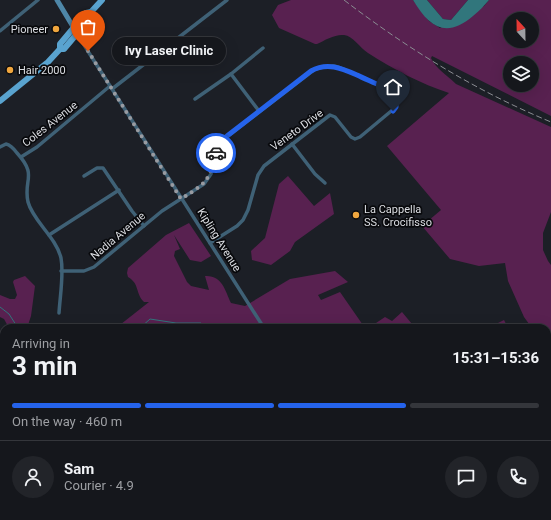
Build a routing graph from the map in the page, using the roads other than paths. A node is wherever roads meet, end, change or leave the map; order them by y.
1 (38, 0) edge
2 (57, 0) edge
3 (102, 0) edge
4 (227, 0) edge
5 (0, 31) edge
6 (76, 31) junction
7 (263, 48) dead end
8 (231, 74) junction
9 (111, 88) junction
10 (195, 99) dead end
11 (0, 101) edge
12 (259, 111) junction
13 (292, 144) junction
14 (0, 147) edge
15 (21, 157) junction
16 (84, 176) dead end
17 (325, 182) dead end
18 (118, 190) junction
19 (181, 199) junction
20 (144, 226) junction
21 (49, 236) junction
22 (210, 243) junction
23 (62, 271) junction
24 (59, 313) dead end
25 (261, 324) edge

1 - 5 street
2 - 6 street, Kipling Avenue
3 - 6 main road
4 - 9 street, Coles Avenue
6 - 9 street, Kipling Avenue
6 - 11 main road
7 - 8 street
8 - 10 street
8 - 12 street
9 - 15 street, Coles Avenue
9 - 19 street, Kipling Avenue
12 - 13 street, Veneto Drive
12 - 19 street, Veneto Drive
13 - 17 street
13 - 22 street, Veneto Drive
14 - 15 street, Coles Avenue
15 - 21 street
16 - 18 street
18 - 20 street
18 - 21 street
19 - 20 street, Nadia Avenue
19 - 22 street, Kipling Avenue
20 - 23 street, Nadia Avenue
21 - 23 street
22 - 25 street, Kipling Avenue
23 - 24 street

